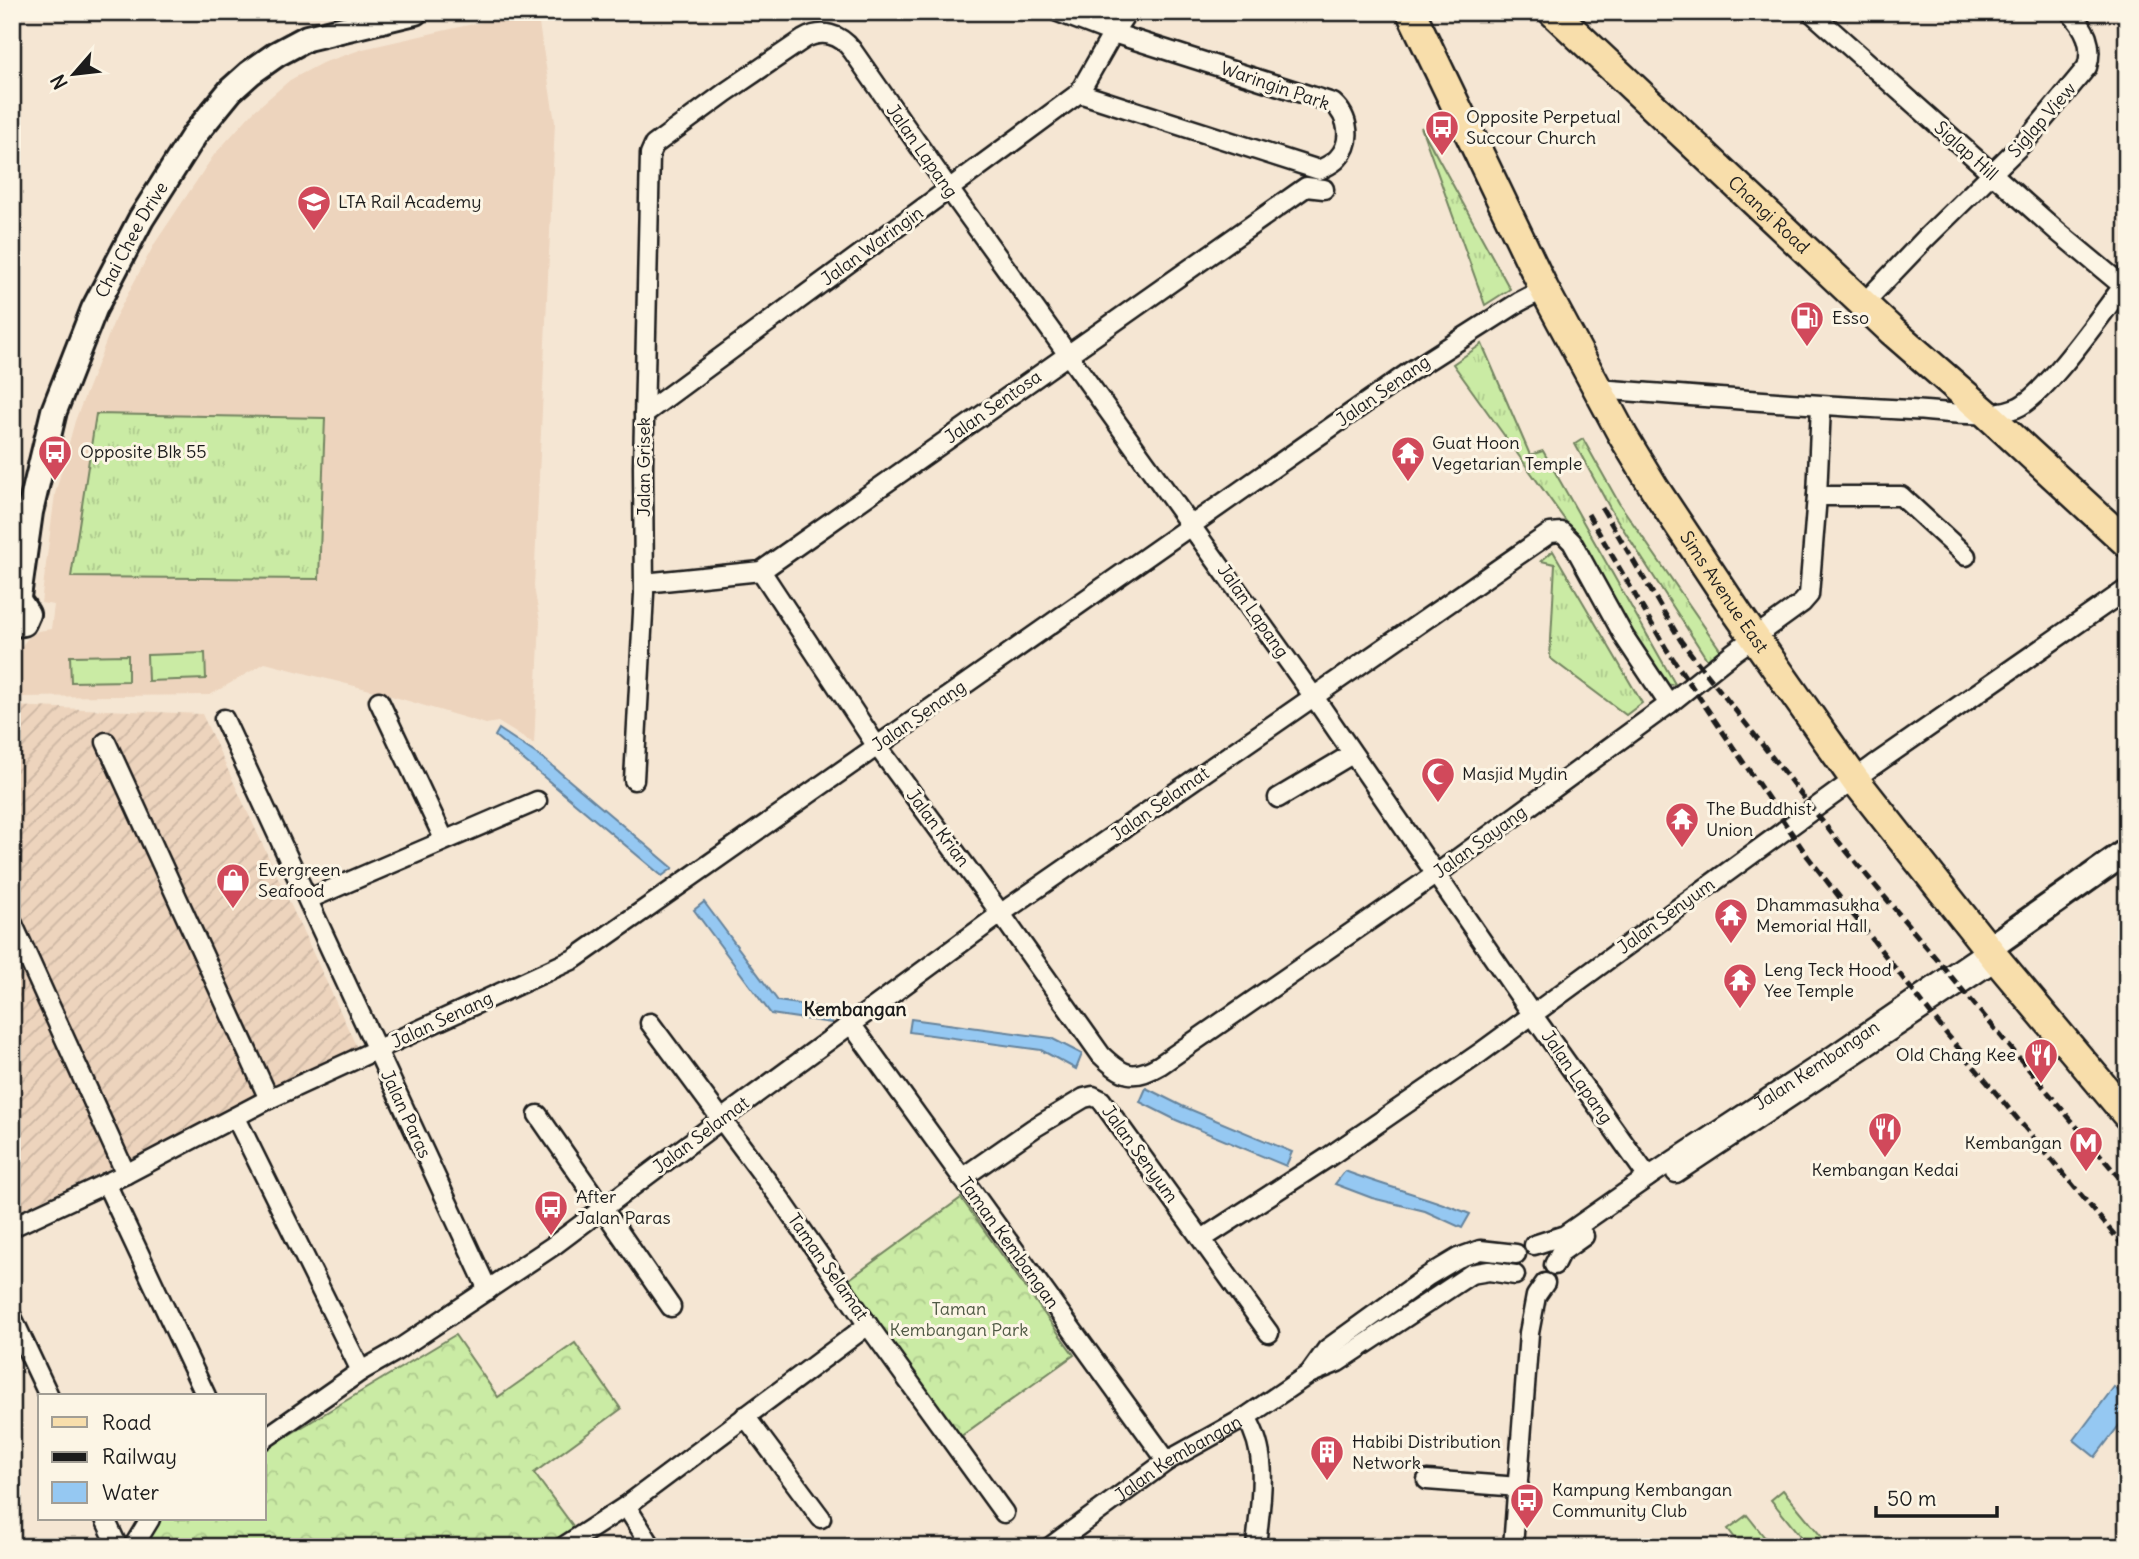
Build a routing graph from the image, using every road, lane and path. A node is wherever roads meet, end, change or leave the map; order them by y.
1 (415, 12) edge
2 (1058, 12) edge
3 (1127, 12) edge
4 (1411, 12) edge
5 (1433, 12) edge
6 (1553, 12) edge
7 (1811, 12) edge
8 (2070, 12) edge
9 (1113, 33) junction
10 (852, 50) joint
11 (1430, 54) junction
12 (1079, 93) junction
13 (1992, 174) junction
14 (1324, 189) dead end
15 (949, 190) junction
16 (2125, 284) edge
17 (1544, 289) junction
18 (1863, 304) junction
19 (1068, 354) junction
20 (1598, 388) junction
21 (1821, 406) junction
22 (1986, 413) junction
23 (644, 414) junction
24 (1817, 496) junction
25 (1192, 525) junction
26 (2127, 543) edge
27 (1966, 556) dead end
28 (761, 571) junction
29 (644, 583) junction
30 (2127, 589) edge
31 (14, 616) edge
32 (1755, 637) junction
33 (1314, 697) junction
34 (379, 701) dead end
35 (1669, 704) junction
36 (224, 719) dead end
37 (106, 742) dead end
38 (877, 745) junction
39 (1352, 754) junction
40 (1855, 779) junction
41 (634, 780) dead end
42 (1279, 798) dead end
43 (537, 801) dead end
44 (444, 839) junction
45 (2127, 851) edge
46 (2127, 869) edge
47 (1435, 875) junction
48 (309, 899) junction
49 (1001, 914) junction
50 (12, 922) edge
51 (1993, 954) junction
52 (1532, 1014) junction
53 (650, 1023) dead end
54 (851, 1024) junction
55 (376, 1050) junction
56 (1126, 1074) joint
57 (269, 1099) junction
58 (538, 1115) dead end
59 (2127, 1115) edge
60 (236, 1118) junction
61 (722, 1119) junction
62 (126, 1174) junction
63 (1648, 1177) junction
64 (962, 1178) junction
65 (106, 1183) junction
66 (603, 1209) junction
67 (12, 1227) edge
68 (1202, 1239) junction
69 (1534, 1245) junction
70 (1516, 1254) junction
71 (1554, 1265) junction
72 (1519, 1280) junction
73 (1545, 1283) junction
74 (488, 1290) junction
75 (671, 1307) dead end
76 (12, 1317) edge
77 (868, 1325) junction
78 (1529, 1333) junction
79 (1269, 1334) dead end
80 (361, 1371) junction
81 (1310, 1374) junction
82 (48, 1394) edge
83 (205, 1394) edge
84 (745, 1416) junction
85 (1246, 1417) junction
86 (266, 1438) edge
87 (1167, 1461) junction
88 (1427, 1480) dead end
89 (1519, 1487) junction
90 (626, 1506) junction
91 (1004, 1513) dead end
92 (821, 1518) dead end
93 (105, 1520) edge
94 (149, 1520) edge
95 (118, 1547) edge
96 (133, 1547) edge
97 (562, 1547) edge
98 (652, 1547) edge
99 (1050, 1547) edge
100 (1256, 1547) edge
101 (1513, 1547) edge

1 - 31 street, Chai Chee Drive
2 - 9 street, Waringin Park
3 - 9 street, Jalan Waringin
4 - 11 main road, Sims Avenue East
5 - 11 main road
6 - 18 main road, Changi Road
7 - 13 street, Siglap Hill
8 - 13 street, Siglap View
9 - 12 street, Jalan Waringin
9 - 12 street, Waringin Park
10 - 15 street, Jalan Lapang
10 - 23 street, Jalan Grisek
11 - 17 main road, Sims Avenue East
12 - 15 street, Jalan Waringin
13 - 16 street, Siglap Hill
13 - 18 street, Siglap View
14 - 19 street, Jalan Sentosa
15 - 19 street, Jalan Lapang
15 - 23 street, Jalan Waringin
16 - 22 street
17 - 20 main road, Sims Avenue East
17 - 25 street, Jalan Senang
18 - 22 main road, Changi Road
19 - 25 street, Jalan Lapang
19 - 28 street, Jalan Sentosa
20 - 21 street
20 - 32 main road, Sims Avenue East
21 - 22 street
21 - 24 street, Jalan Sayang
22 - 26 main road, Changi Road
23 - 29 street, Jalan Grisek
24 - 27 street
24 - 32 street, Jalan Sayang
25 - 33 street, Jalan Lapang
25 - 38 street, Jalan Senang
28 - 29 street, Jalan Sentosa
28 - 38 street, Jalan Krian
29 - 41 street, Jalan Grisek
30 - 40 street, Jalan Senyum
32 - 35 street, Jalan Sayang
32 - 40 main road, Sims Avenue East
33 - 35 street, Jalan Selamat
33 - 39 street, Jalan Lapang
33 - 49 street, Jalan Selamat
34 - 44 street
35 - 47 street, Jalan Sayang
36 - 48 street, Jalan Paras
37 - 57 street
38 - 49 street, Jalan Krian
38 - 55 street, Jalan Senang
39 - 42 street
39 - 47 street, Jalan Lapang
40 - 51 main road, Sims Avenue East
40 - 52 street, Jalan Senyum
43 - 44 street
44 - 48 street
45 - 51 street, Jalan Kembangan
46 - 51 street, Jalan Kembangan
47 - 52 street, Jalan Lapang
47 - 56 street, Jalan Sayang
48 - 55 street, Jalan Paras
49 - 54 street, Jalan Selamat
49 - 56 street, Jalan Krian
50 - 62 street
51 - 59 main road, Sims Avenue East
51 - 63 street, Jalan Kembangan
51 - 71 street, Jalan Kembangan
52 - 63 street, Jalan Lapang
52 - 68 street, Jalan Senyum
53 - 61 street, Taman Selamat
54 - 61 street, Jalan Selamat
54 - 64 street, Taman Kembangan
55 - 57 street, Jalan Senang
55 - 74 street, Jalan Paras
57 - 60 street, Jalan Senang
58 - 66 street
60 - 62 street, Jalan Senang
60 - 80 street
61 - 66 street, Jalan Selamat
61 - 77 street, Taman Selamat
62 - 65 street, Jalan Senang
63 - 69 street, Jalan Kembangan
64 - 68 street, Jalan Senyum
64 - 87 street, Taman Kembangan
65 - 67 street, Jalan Senang
65 - 83 street
66 - 74 street, Jalan Selamat
66 - 75 street
68 - 79 street, Jalan Senyum
69 - 70 street, Jalan Kembangan
69 - 71 street
70 - 72 street
70 - 81 street, Jalan Kembangan
71 - 73 street, Jalan Kembangan
72 - 73 street, Jalan Kembangan
72 - 78 street
72 - 81 street, Jalan Kembangan
73 - 78 street
74 - 80 street, Jalan Selamat
76 - 82 street
77 - 84 street
77 - 91 street, Taman Selamat
78 - 89 street
80 - 86 street, Jalan Selamat
81 - 85 street, Jalan Kembangan
84 - 90 street
84 - 92 street
85 - 87 street, Jalan Kembangan
85 - 100 street
87 - 99 street, Jalan Kembangan
88 - 89 street
89 - 101 street
90 - 97 street
90 - 98 street
93 - 95 street
94 - 96 street

